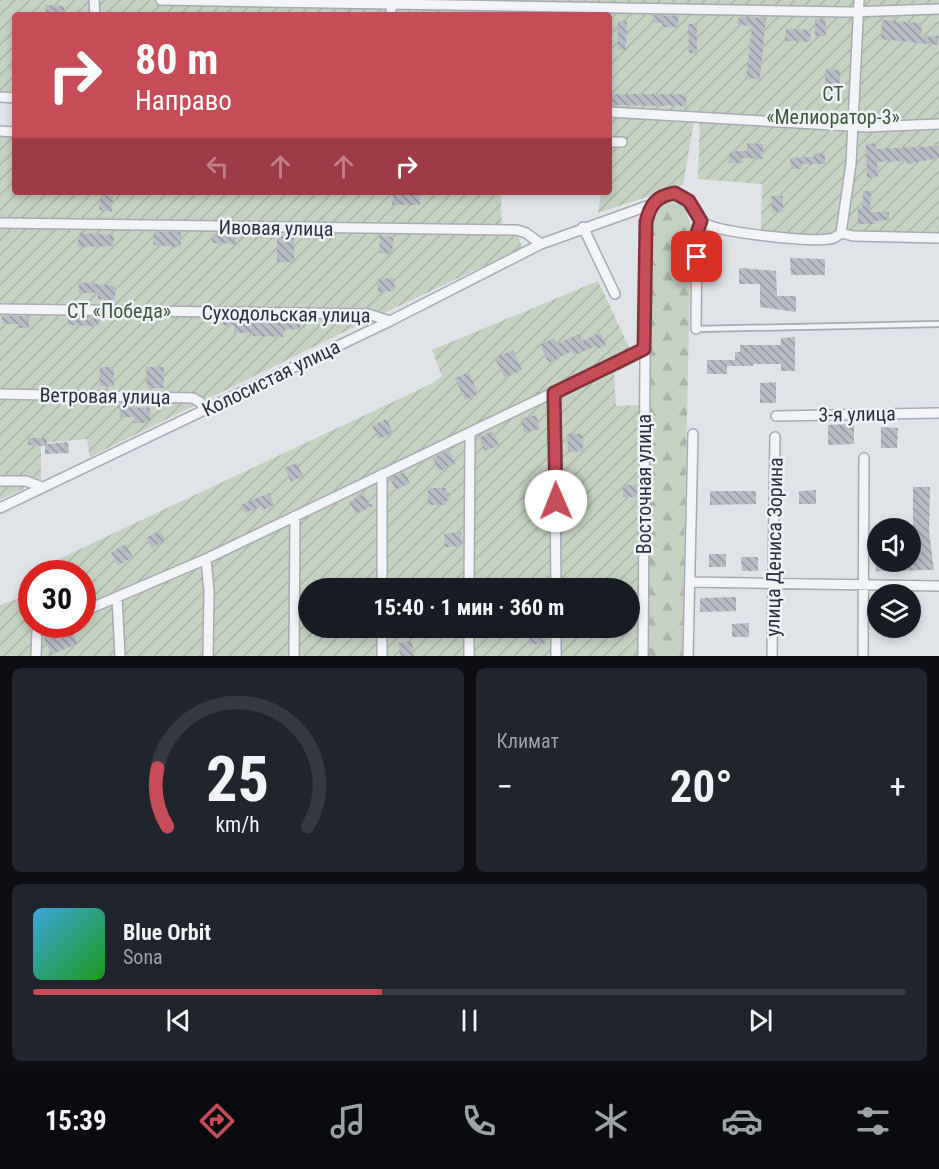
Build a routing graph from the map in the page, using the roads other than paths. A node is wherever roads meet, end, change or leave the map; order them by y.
1 (161, 0) edge
2 (859, 0) edge
3 (391, 1) edge
4 (939, 9) edge
5 (858, 12) junction
6 (612, 112) edge
7 (939, 124) edge
8 (853, 125) junction
9 (612, 142) edge
10 (622, 142) dead end
11 (650, 206) junction
12 (701, 221) junction
13 (0, 223) edge
14 (583, 227) junction
15 (841, 233) junction
16 (939, 238) edge
17 (544, 243) junction
18 (615, 294) dead end
19 (0, 309) edge
20 (390, 321) junction
21 (939, 324) edge
22 (696, 329) joint
23 (644, 349) junction
24 (554, 393) junction
25 (0, 394) edge
26 (205, 410) junction
27 (939, 413) edge
28 (776, 416) dead end
29 (470, 433) junction
30 (693, 434) dead end
31 (775, 437) dead end
32 (864, 458) dead end
33 (382, 474) junction
34 (0, 481) edge
35 (42, 487) junction
36 (0, 508) edge
37 (295, 516) junction
38 (206, 559) junction
39 (382, 578) edge
40 (469, 578) edge
41 (556, 578) edge
42 (690, 582) junction
43 (774, 583) junction
44 (863, 585) junction
45 (939, 586) edge
46 (117, 597) junction
47 (96, 606) edge
48 (37, 638) edge
49 (382, 638) edge
50 (469, 638) edge
51 (556, 638) edge
52 (36, 656) edge
53 (120, 656) edge
54 (208, 656) edge
55 (294, 656) edge
56 (382, 656) edge
57 (469, 656) edge
58 (556, 656) edge
59 (643, 656) edge
60 (688, 656) edge
61 (772, 656) edge
62 (862, 656) edge

1 - 3 street
2 - 5 street
3 - 5 street
4 - 5 street
5 - 8 street
6 - 8 street
7 - 8 street
8 - 15 street
9 - 10 street
11 - 12 street, Колосистая улица
11 - 14 street, Колосистая улица
11 - 23 street, Восточная улица
12 - 15 street
12 - 22 street
13 - 17 street, Ивовая улица
14 - 17 street, Колосистая улица
14 - 18 street
15 - 16 street
17 - 20 street, Колосистая улица
19 - 20 street, Суходольская улица
20 - 26 street, Колосистая улица
21 - 22 lane
23 - 24 street
23 - 59 street, Восточная улица
24 - 29 street
24 - 41 street
25 - 26 street, Ветровая улица
26 - 35 street, Колосистая улица
27 - 28 street, 3-я улица
29 - 33 street
29 - 40 street
30 - 42 street
31 - 43 street, улица Дениса Зорина
32 - 44 street
33 - 37 street
33 - 39 street
34 - 35 street
35 - 36 street, Колосистая улица
37 - 38 street
37 - 55 street
38 - 46 street
38 - 54 street
42 - 43 street
42 - 60 street
43 - 44 street
43 - 61 street, улица Дениса Зорина
44 - 45 street
44 - 62 street
46 - 47 street
46 - 53 street
48 - 52 street
49 - 56 street
50 - 57 street
51 - 58 street

